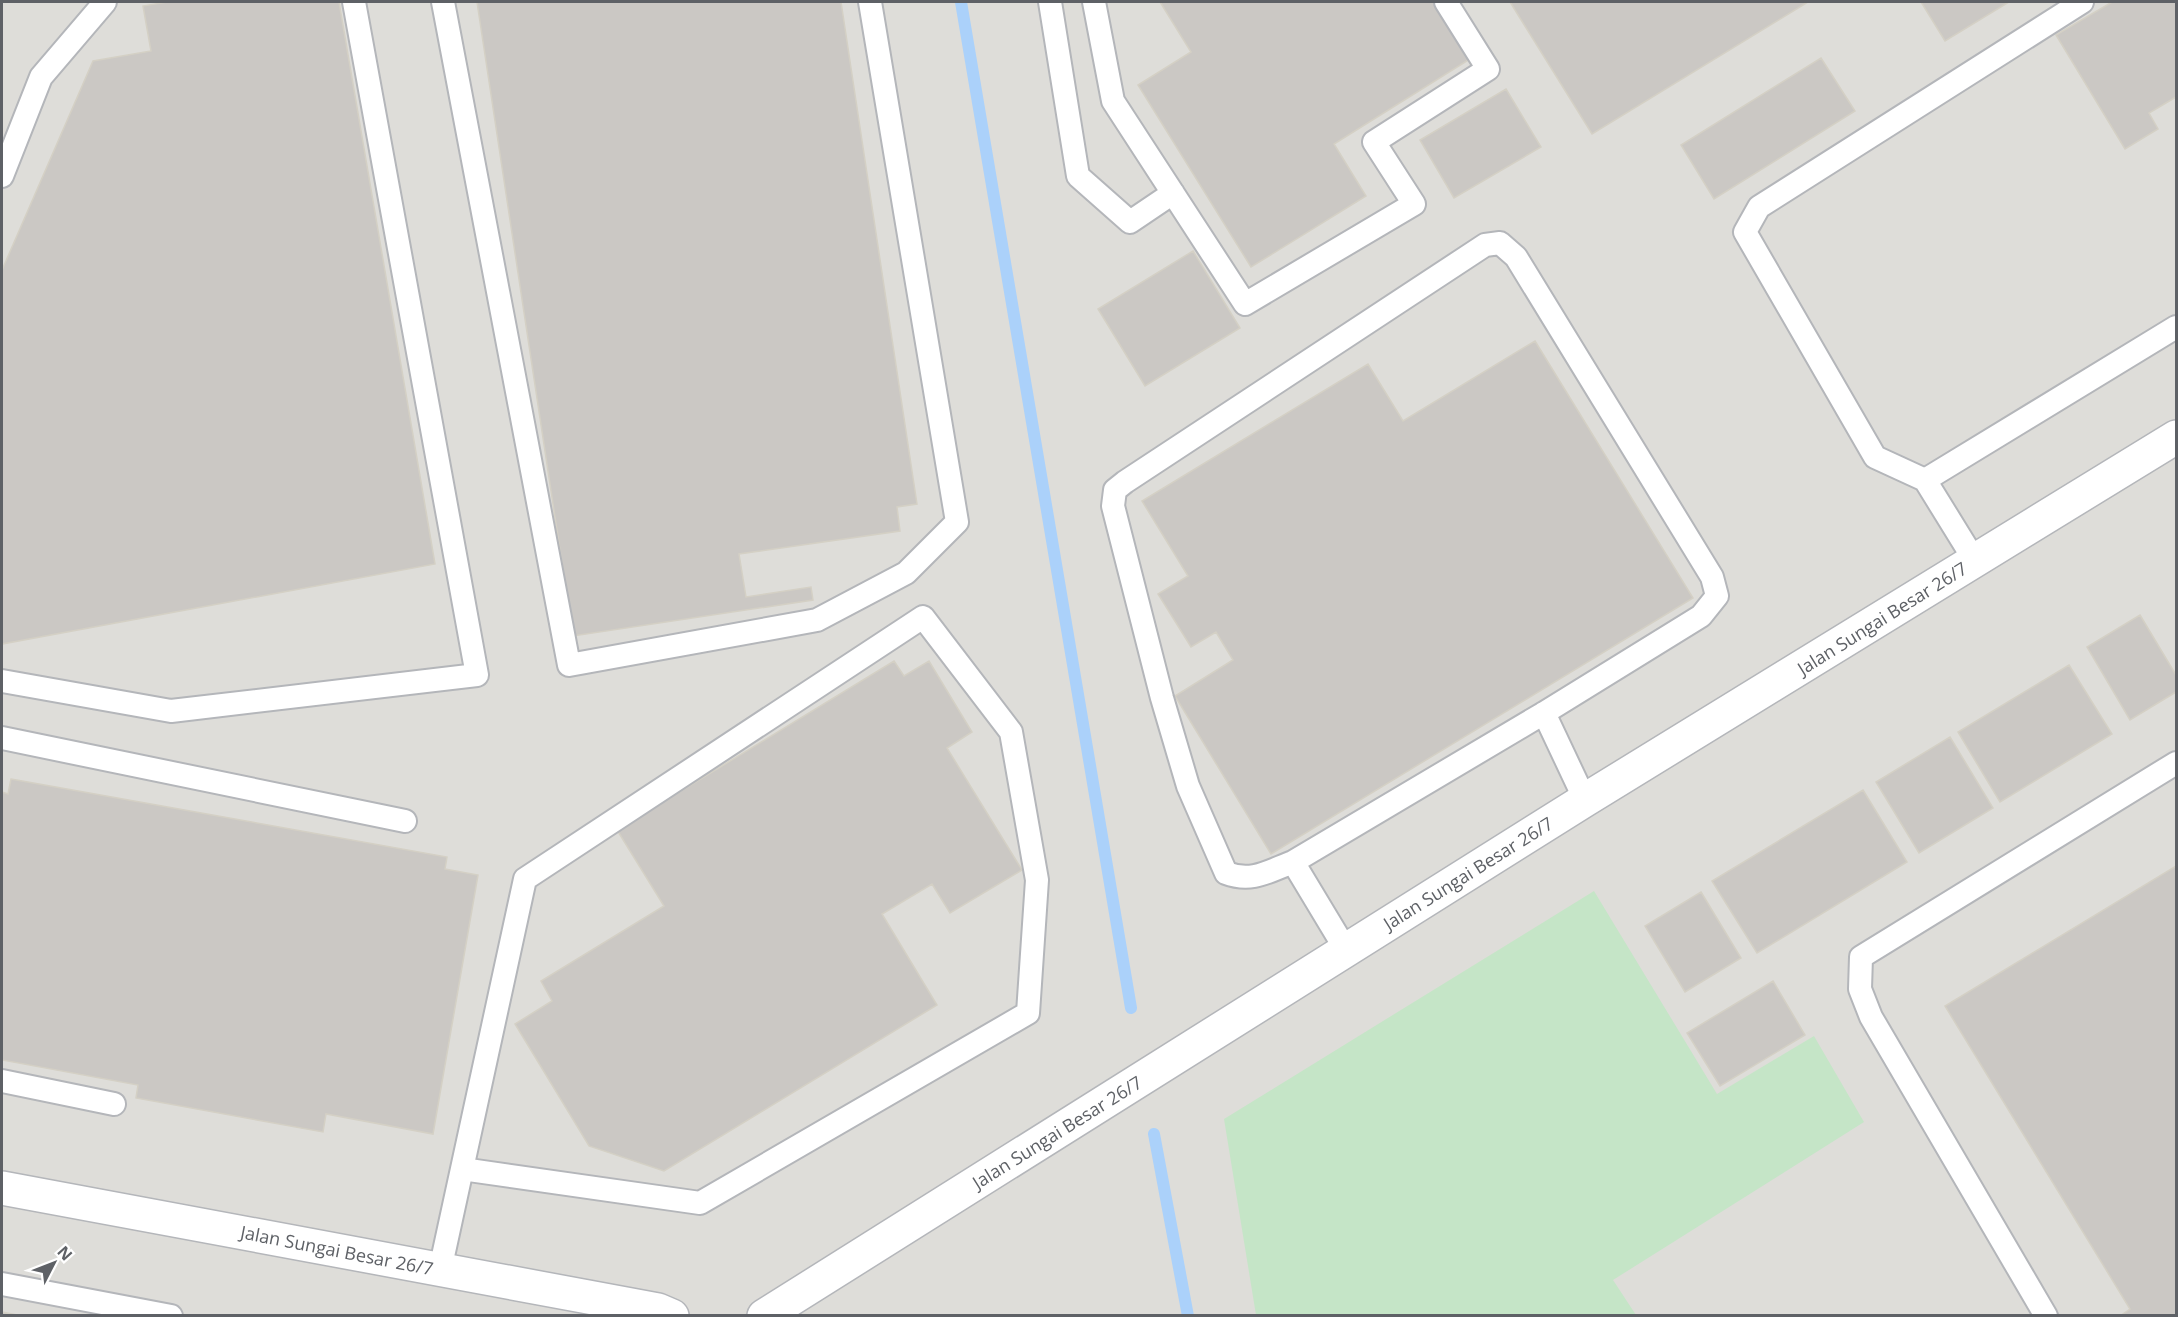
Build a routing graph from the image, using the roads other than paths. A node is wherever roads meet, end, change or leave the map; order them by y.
1 (105, 2) edge
2 (354, 2) edge
3 (443, 2) edge
4 (870, 2) edge
5 (1050, 2) edge
6 (1094, 2) edge
7 (1446, 2) edge
8 (2082, 2) edge
9 (2, 176) edge
10 (1173, 193) junction
11 (2176, 327) edge
12 (2176, 437) edge
13 (1925, 480) junction
14 (1975, 561) junction
15 (2, 681) edge
16 (1544, 713) junction
17 (2, 738) edge
18 (2176, 763) edge
19 (1585, 800) junction
20 (405, 821) dead end
21 (1293, 862) junction
22 (1346, 950) junction
23 (2, 1081) edge
24 (114, 1104) dead end
25 (462, 1169) junction
26 (2, 1188) edge
27 (440, 1270) junction
28 (2, 1284) edge
29 (171, 1316) edge
30 (672, 1316) edge
31 (764, 1316) edge
32 (2046, 1316) edge

1 - 9 lane
2 - 15 lane
3 - 4 lane
5 - 10 lane
6 - 10 lane
7 - 10 lane
8 - 13 lane
11 - 13 lane
12 - 14 street, Jalan Sungai Besar 26/7
13 - 14 lane
14 - 19 street, Jalan Sungai Besar 26/7
16 - 19 lane
16 - 21 lane
16 - 21 lane
17 - 20 lane
18 - 32 lane
19 - 22 street, Jalan Sungai Besar 26/7
21 - 22 lane
22 - 31 street, Jalan Sungai Besar 26/7
23 - 24 lane
25 - 25 lane
25 - 27 lane
26 - 27 street, Jalan Sungai Besar 26/7
27 - 30 street, Jalan Sungai Besar 26/7
28 - 29 lane

